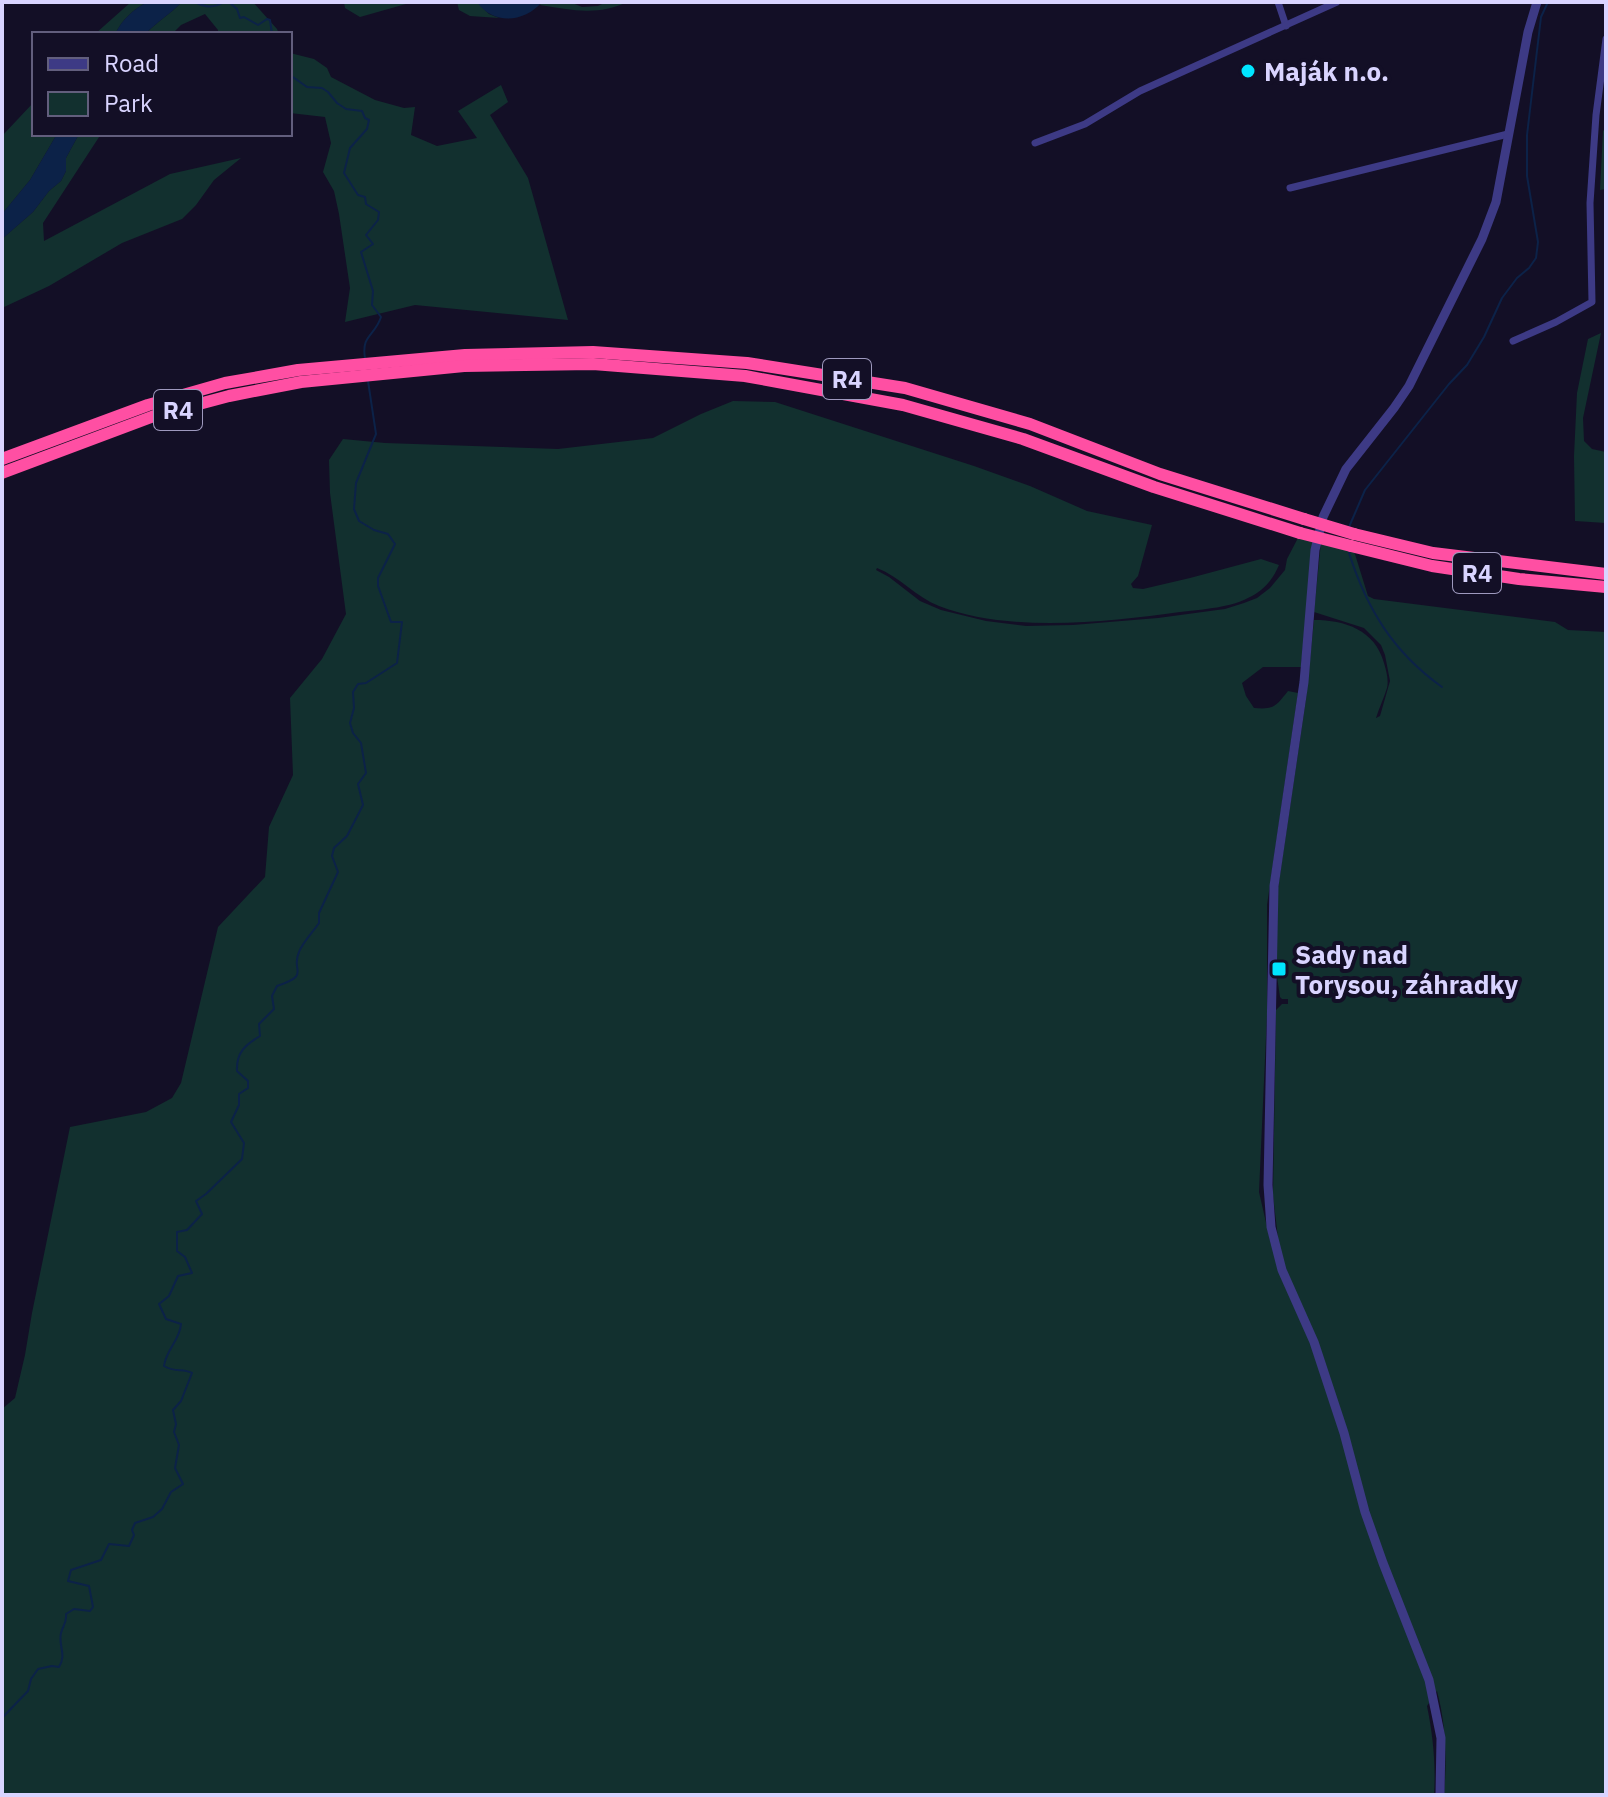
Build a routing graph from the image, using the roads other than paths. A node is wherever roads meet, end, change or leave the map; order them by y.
1 (1278, 2) edge
2 (1337, 2) edge
3 (1537, 2) edge
4 (1286, 26) junction
5 (1606, 39) edge
6 (1508, 134) junction
7 (1035, 143) dead end
8 (1290, 188) dead end
9 (1513, 341) dead end
10 (366, 369) junction
11 (2, 459) edge
12 (2, 473) edge
13 (1353, 540) junction
14 (1606, 574) edge
15 (1606, 587) edge
16 (1440, 1795) edge

1 - 4 street
2 - 4 street
3 - 6 street
4 - 7 street
5 - 9 street
6 - 8 street
6 - 16 street
10 - 11 highway, R4
10 - 12 highway, R4
10 - 13 highway, R4, bridge
10 - 13 highway, R4, bridge
13 - 14 highway, R4
13 - 15 highway, R4

